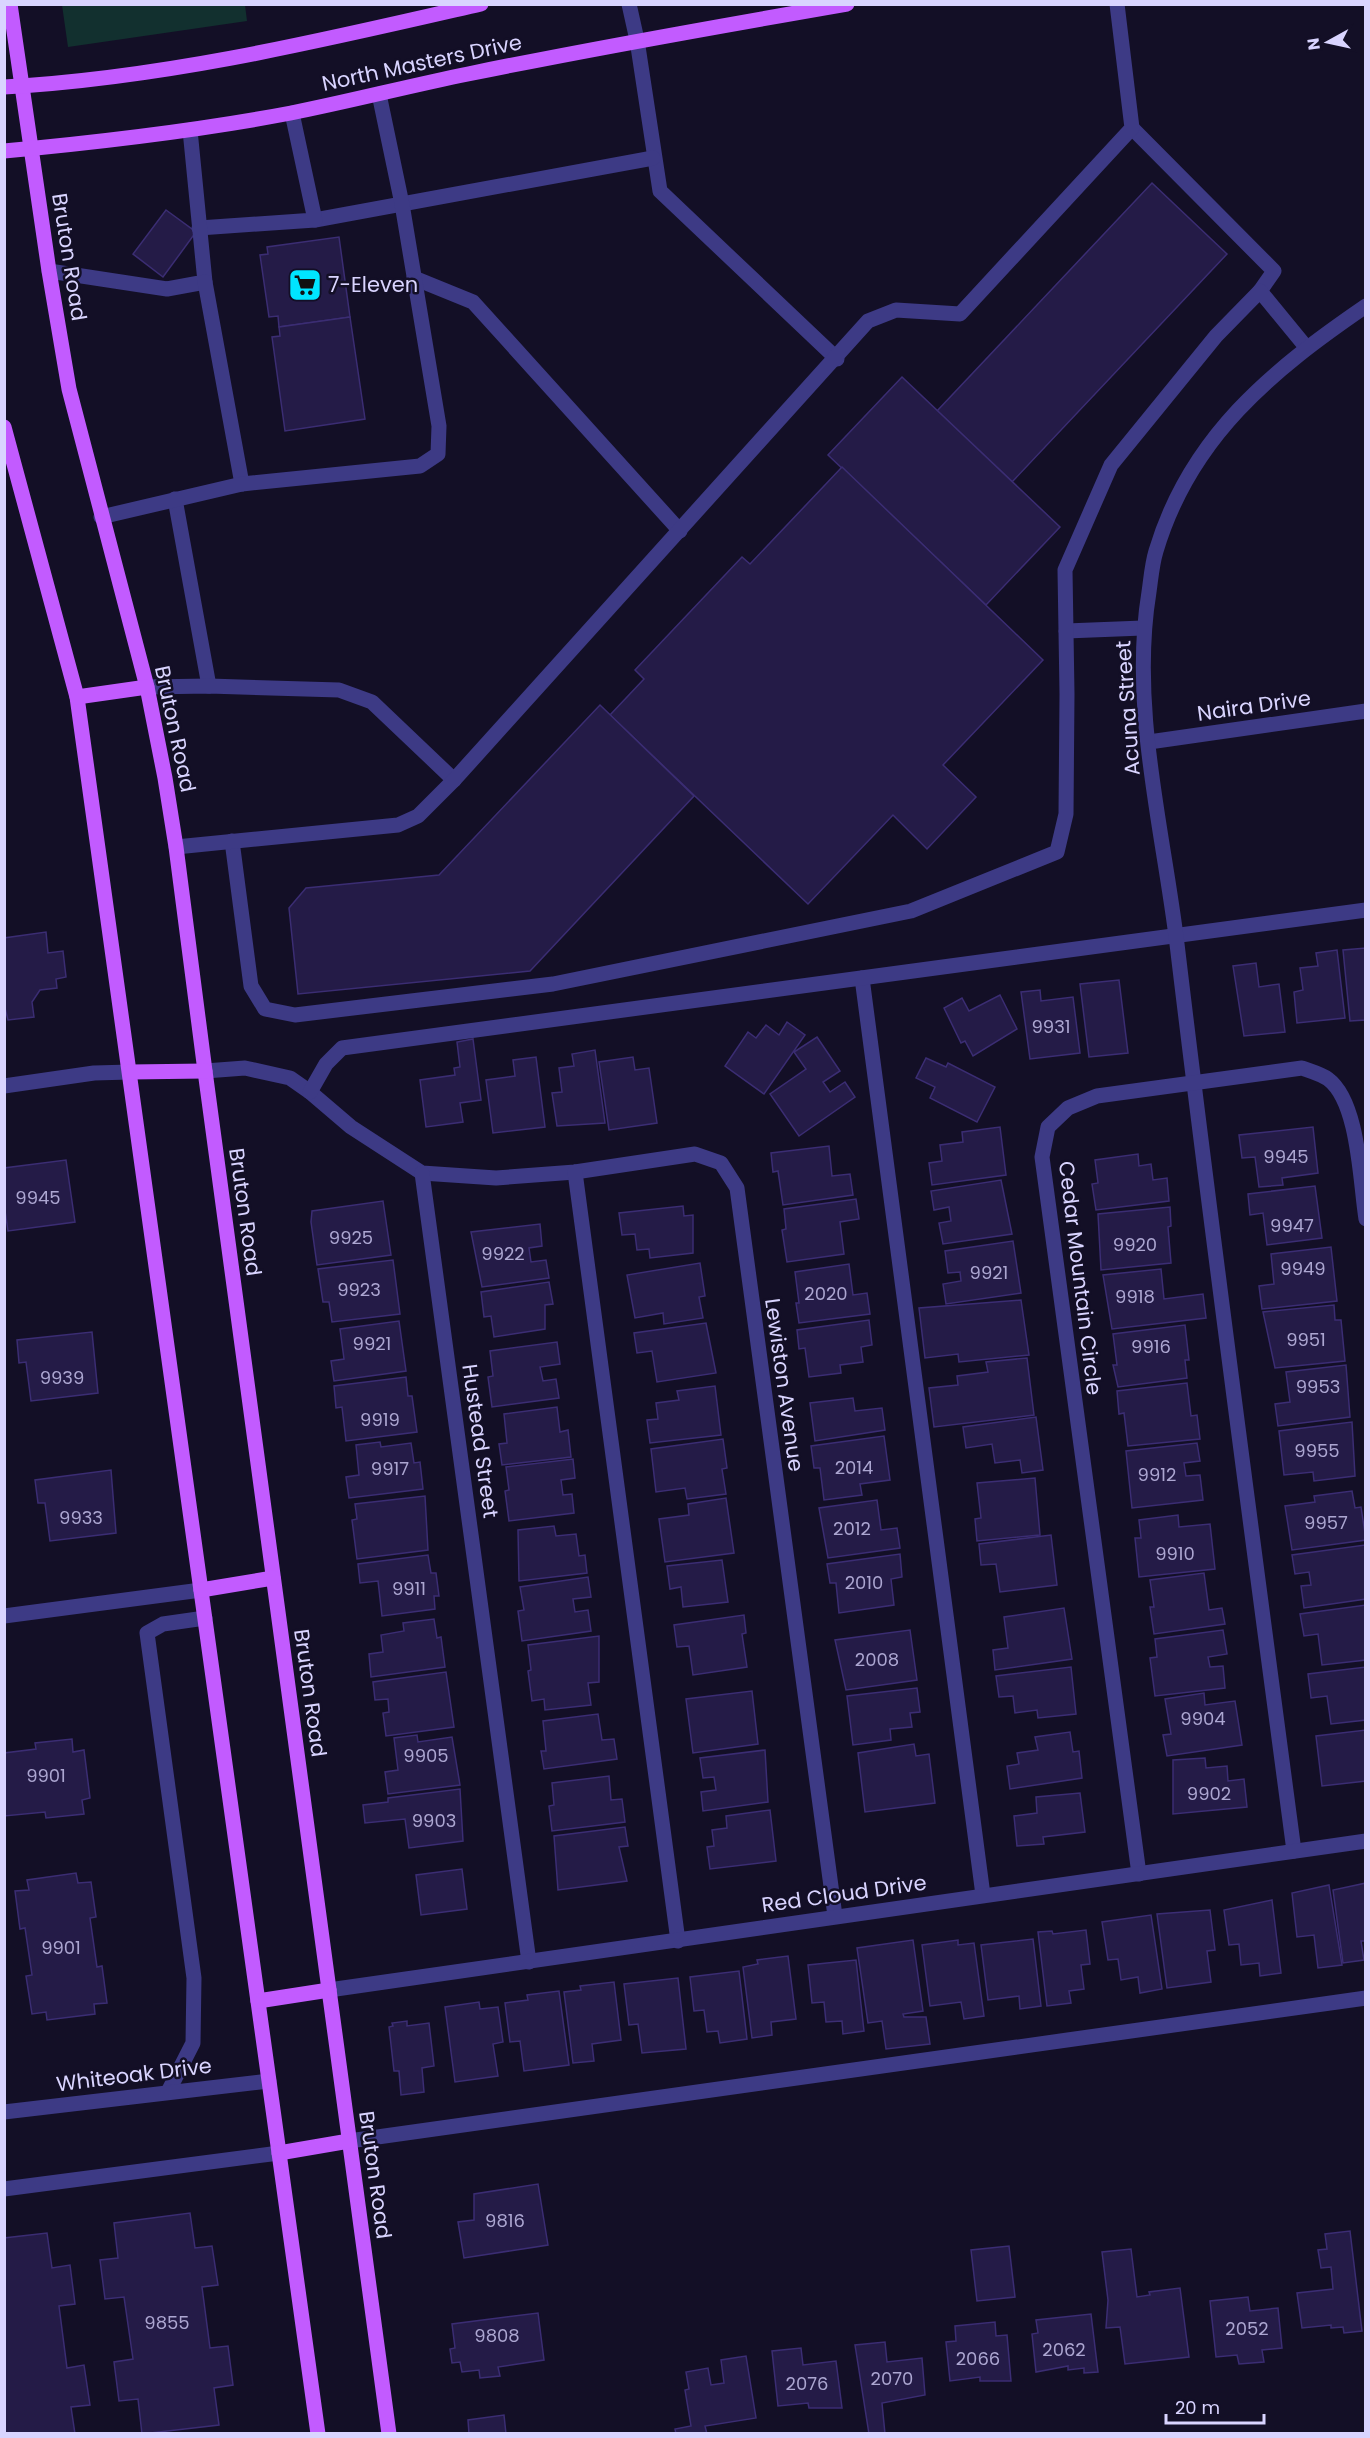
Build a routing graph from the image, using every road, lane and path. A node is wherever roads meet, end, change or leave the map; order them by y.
1 (10, 4) edge
2 (481, 4) edge
3 (628, 4) edge
4 (847, 4) edge
5 (1117, 4) edge
6 (455, 7) edge
7 (637, 40) junction
8 (23, 86) junction
9 (4, 87) edge
10 (379, 94) junction
11 (292, 113) junction
12 (1132, 128) junction
13 (190, 130) junction
14 (32, 149) junction
15 (4, 152) edge
16 (653, 158) junction
17 (402, 204) junction
18 (315, 220) junction
19 (200, 228) junction
20 (49, 271) junction
21 (414, 278) junction
22 (205, 282) junction
23 (1260, 291) junction
24 (1365, 306) edge
25 (1306, 347) junction
26 (837, 359) junction
27 (4, 427) edge
28 (242, 484) junction
29 (176, 499) junction
30 (101, 517) junction
31 (680, 531) junction
32 (1143, 628) junction
33 (1066, 631) junction
34 (209, 686) junction
35 (147, 687) junction
36 (78, 697) junction
37 (1365, 711) edge
38 (1149, 742) junction
39 (454, 780) junction
40 (232, 841) junction
41 (176, 847) junction
42 (1365, 910) edge
43 (1176, 936) junction
44 (862, 978) junction
45 (205, 1071) junction
46 (130, 1072) junction
47 (1193, 1083) junction
48 (4, 1086) edge
49 (310, 1092) junction
50 (575, 1172) junction
51 (422, 1173) junction
52 (1365, 1219) edge
53 (273, 1578) junction
54 (201, 1590) junction
55 (4, 1616) edge
56 (205, 1618) junction
57 (1365, 1842) edge
58 (1294, 1851) junction
59 (1139, 1874) junction
60 (983, 1895) junction
61 (835, 1916) junction
62 (678, 1941) junction
63 (529, 1962) junction
64 (329, 1990) junction
65 (1365, 1998) edge
66 (258, 2001) junction
67 (269, 2080) junction
68 (168, 2092) junction
69 (4, 2112) edge
70 (349, 2141) junction
71 (279, 2153) junction
72 (4, 2189) edge
73 (318, 2433) edge
74 (389, 2433) edge

1 - 8 main road, Bruton Road
2 - 6 main road, North Masters Drive
3 - 7 street
4 - 7 main road, North Masters Drive
5 - 12 street
6 - 8 main road, North Masters Drive
7 - 10 main road, North Masters Drive
7 - 16 street
8 - 9 main road, North Masters Drive
8 - 14 main road, Bruton Road
10 - 11 main road, North Masters Drive
10 - 17 street
11 - 13 main road, North Masters Drive
11 - 18 street
12 - 23 street
12 - 26 street
13 - 14 main road, North Masters Drive
13 - 19 street
14 - 15 main road, North Masters Drive
14 - 20 main road, Bruton Road
16 - 17 street
16 - 26 street
17 - 18 street
17 - 21 street
18 - 19 street
19 - 22 street
20 - 22 street
20 - 30 main road, Bruton Road
21 - 28 street
21 - 31 street
22 - 28 street
23 - 25 street
23 - 33 street
24 - 25 street, Acuna Street
25 - 32 street, Acuna Street
26 - 31 street
27 - 36 main road
28 - 29 street
29 - 30 street
29 - 34 street
30 - 35 main road, Bruton Road
31 - 39 street
32 - 33 street
32 - 38 street, Acuna Street
33 - 40 street
34 - 35 street
34 - 39 street
35 - 36 main road
35 - 41 main road, Bruton Road
36 - 46 main road
37 - 38 street, Naira Drive
38 - 43 street, Acuna Street
39 - 40 street
40 - 41 street
41 - 45 main road, Bruton Road
42 - 43 street
43 - 44 street
43 - 47 street, Acuna Street
44 - 49 street
44 - 60 street
45 - 46 main road
45 - 49 street
45 - 53 main road, Bruton Road
46 - 48 street
46 - 54 main road
47 - 52 street, Cedar Mountain Circle
47 - 58 street, Acuna Street
47 - 59 street, Cedar Mountain Circle
49 - 51 street
50 - 51 street, Lewiston Avenue
50 - 61 street, Lewiston Avenue
50 - 62 street
51 - 63 street, Hustead Street
53 - 54 main road
53 - 64 main road, Bruton Road
54 - 55 street
54 - 56 main road
56 - 66 main road
56 - 68 street
57 - 58 street, Red Cloud Drive
58 - 59 street, Red Cloud Drive
59 - 60 street, Red Cloud Drive
60 - 61 street, Red Cloud Drive
61 - 62 street, Red Cloud Drive
62 - 63 street, Red Cloud Drive
63 - 64 street, Red Cloud Drive
64 - 66 main road
64 - 70 main road, Bruton Road
65 - 70 street
66 - 67 main road
67 - 68 street, Whiteoak Drive
67 - 71 main road
68 - 69 street, Whiteoak Drive
70 - 71 main road
70 - 74 main road, Bruton Road
71 - 72 street
71 - 73 main road

